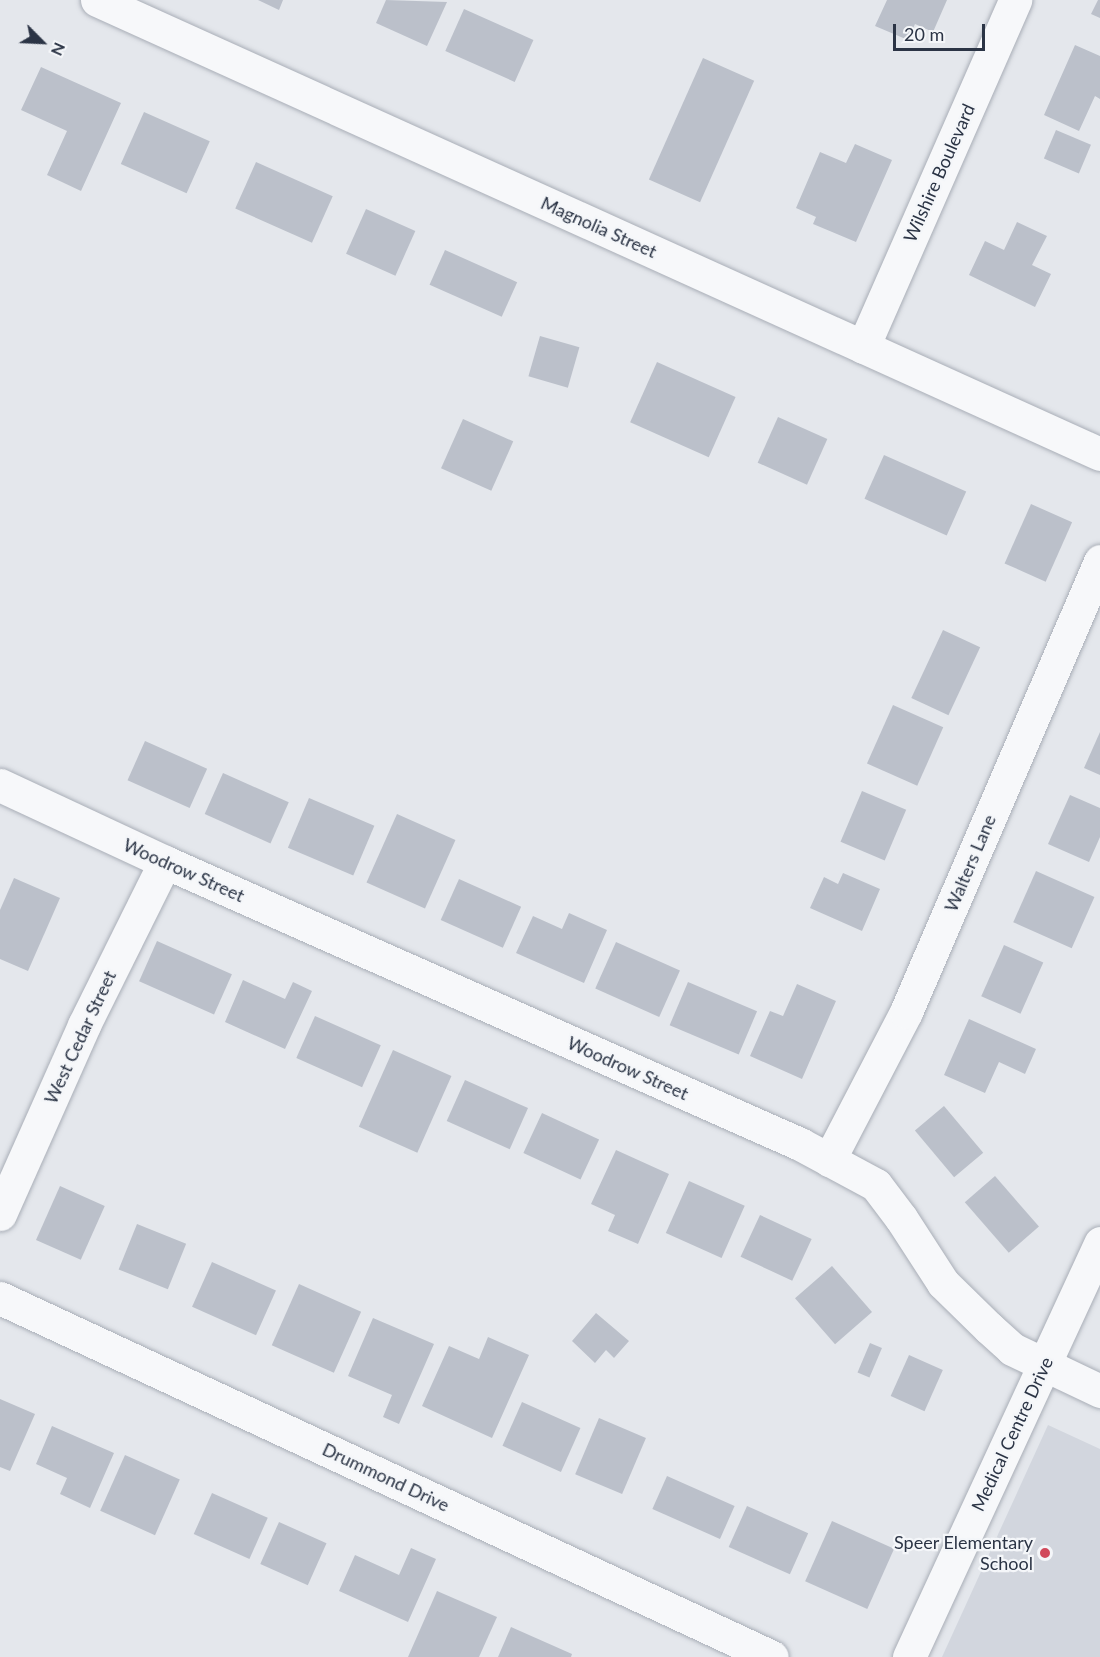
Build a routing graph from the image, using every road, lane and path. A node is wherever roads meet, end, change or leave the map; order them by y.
1 (97, 0) edge
2 (1015, 0) edge
3 (142, 9) edge
4 (863, 347) junction
5 (1100, 454) edge
6 (1100, 561) edge
7 (0, 784) edge
8 (165, 862) junction
9 (829, 1160) junction
10 (0, 1214) edge
11 (1100, 1243) edge
12 (0, 1298) edge
13 (1044, 1366) junction
14 (1100, 1391) edge
15 (772, 1657) edge
16 (909, 1657) edge

1 - 3 street, Magnolia Street
2 - 4 street, Wilshire Boulevard
3 - 4 street, Magnolia Street
4 - 5 street, Magnolia Street
6 - 9 street, Walters Lane
7 - 8 street, Woodrow Street
8 - 9 street, Woodrow Street
8 - 10 street, West Cedar Street
9 - 13 street, Woodrow Street
11 - 13 street, Medical Centre Drive
12 - 15 street, Drummond Drive
13 - 14 street, Woodrow Street
13 - 16 street, Medical Centre Drive

